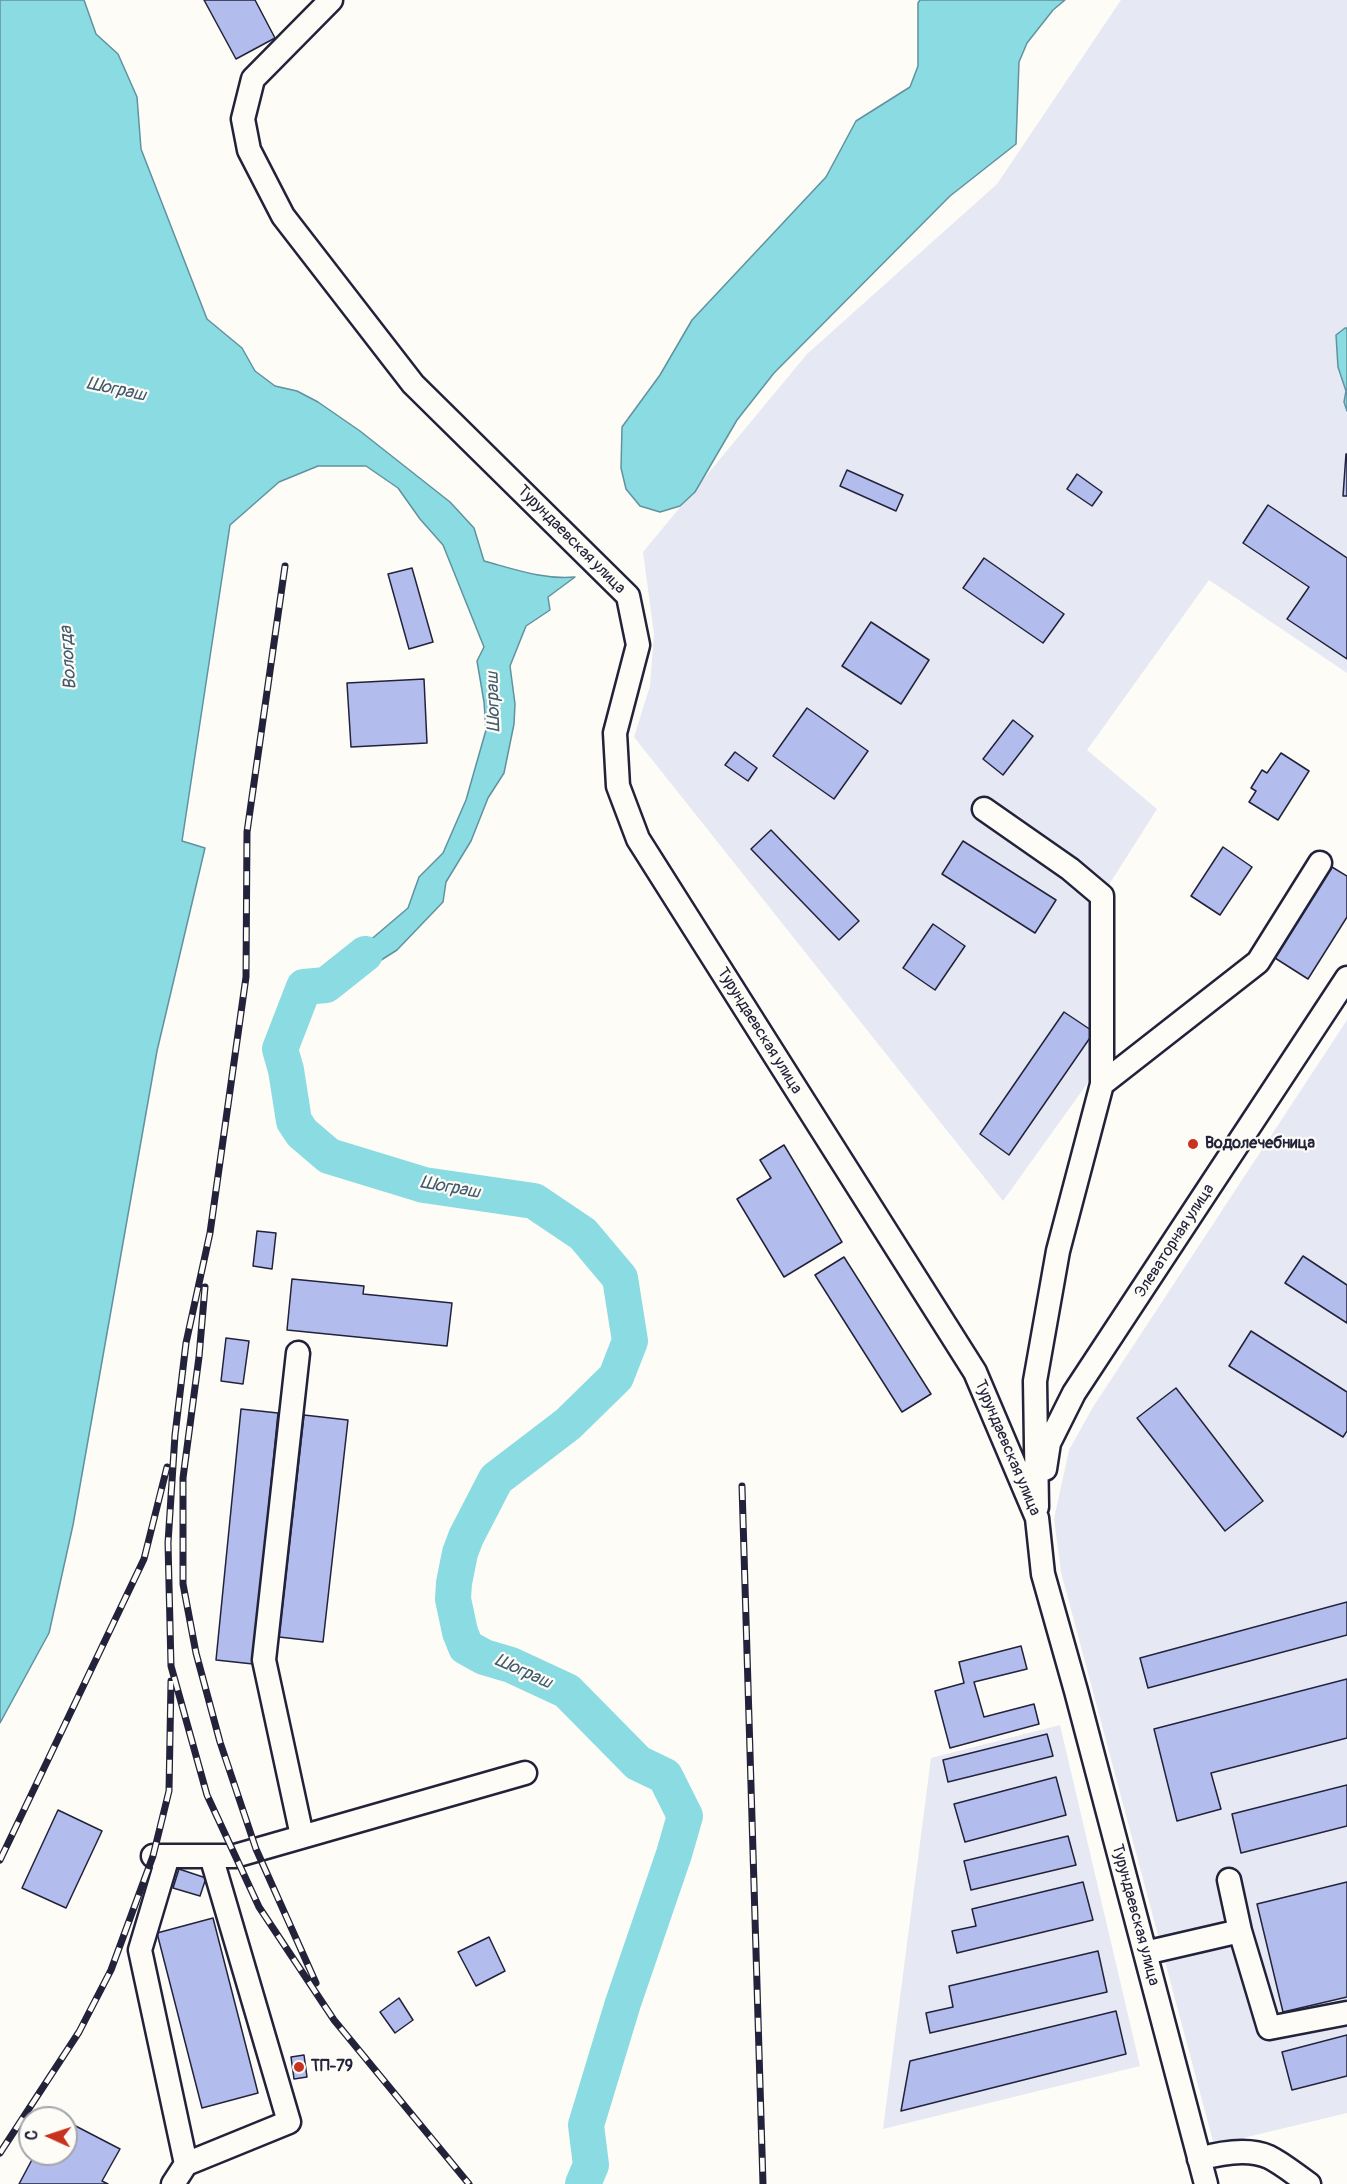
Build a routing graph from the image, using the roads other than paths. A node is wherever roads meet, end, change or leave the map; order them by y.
1 (331, 0) edge
2 (984, 809) dead end
3 (1320, 863) dead end
4 (1347, 978) edge
5 (1102, 1084) junction
6 (298, 1353) dead end
7 (1037, 1518) junction
8 (525, 1773) dead end
9 (302, 1836) junction
10 (211, 1856) junction
11 (1229, 1880) dead end
12 (1240, 1931) junction
13 (1145, 1953) junction
14 (1347, 2013) edge
15 (1199, 2159) junction
16 (186, 2164) junction
17 (173, 2184) edge
18 (1206, 2184) edge
19 (1309, 2184) edge

1 - 7 street, Турундаевская улица
2 - 5 street
3 - 5 street
4 - 7 street, Элеваторная улица
5 - 7 street
6 - 9 street
7 - 13 street, Турундаевская улица
8 - 9 street
9 - 10 street
10 - 16 street
10 - 16 street
11 - 12 street
12 - 13 street
12 - 14 street
13 - 15 street, Турундаевская улица
15 - 18 street, Турундаевская улица
15 - 19 street
16 - 17 street

